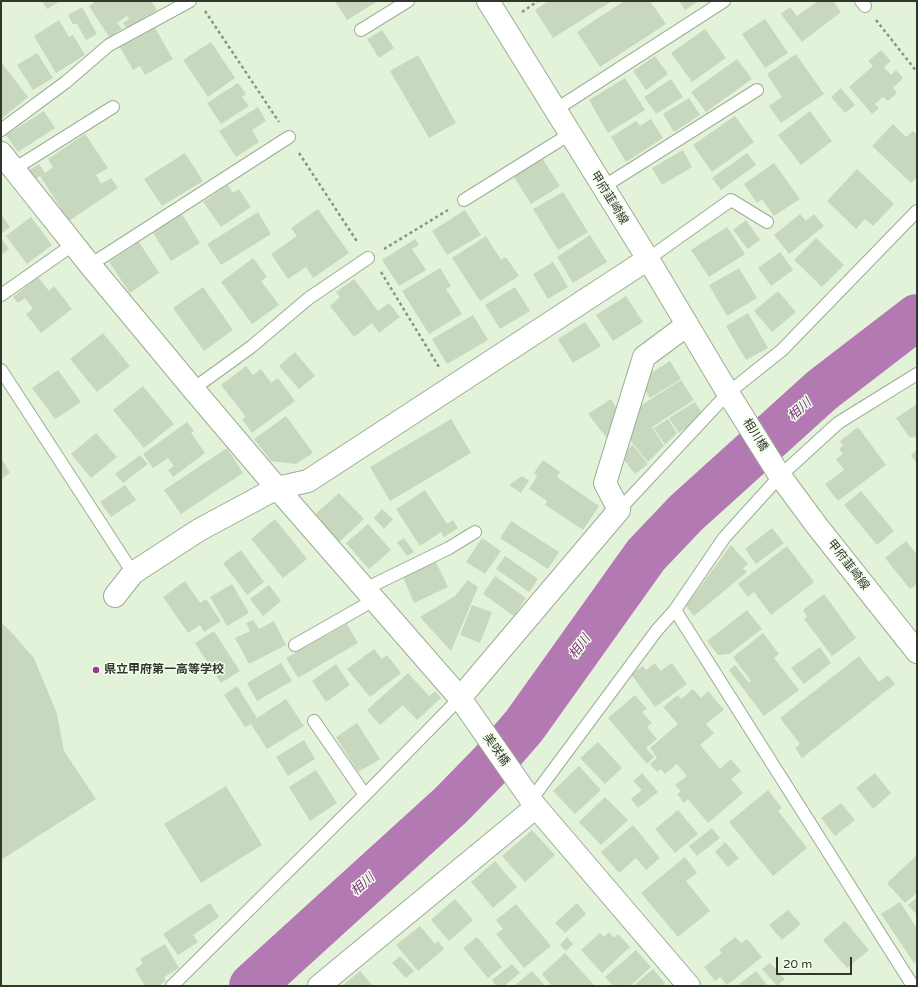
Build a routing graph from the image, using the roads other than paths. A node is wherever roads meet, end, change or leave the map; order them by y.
1 (190, 1) edge
2 (408, 1) edge
3 (488, 1) edge
4 (724, 1) edge
5 (361, 30) dead end
6 (757, 90) dead end
7 (114, 107) dead end
8 (555, 110) junction
9 (1, 130) edge
10 (570, 134) junction
11 (289, 137) dead end
12 (7, 161) edge
13 (603, 187) junction
14 (464, 200) road end
15 (917, 211) edge
16 (767, 222) dead end
17 (74, 244) junction
18 (370, 257) road end
19 (648, 259) junction
20 (90, 265) junction
21 (1, 295) edge
22 (687, 325) junction
23 (1, 370) edge
24 (917, 374) edge
25 (193, 389) junction
26 (729, 394) junction
27 (780, 476) junction
28 (276, 488) junction
29 (619, 510) junction
30 (475, 532) dead end
31 (133, 573) junction
32 (369, 595) junction
33 (115, 596) dead end
34 (675, 610) junction
35 (295, 645) dead end
36 (917, 652) edge
37 (460, 699) junction
38 (314, 721) dead end
39 (365, 795) junction
40 (534, 803) junction
41 (914, 983) edge
42 (683, 984) edge
43 (172, 986) edge
44 (319, 986) edge

1 - 9 lane
2 - 5 lane
3 - 8 street, 甲府韮崎線
4 - 8 lane
6 - 13 lane
7 - 12 lane
8 - 10 street, 甲府韮崎線
10 - 13 street, 甲府韮崎線
10 - 14 lane
11 - 20 lane
12 - 17 street, 美咲橋
13 - 19 street, 甲府韮崎線
15 - 26 lane
16 - 19 lane
17 - 20 street, 美咲橋
17 - 21 lane
18 - 25 lane
19 - 22 street, 甲府韮崎線
19 - 28 street
20 - 25 street, 美咲橋
22 - 26 street, 甲府韮崎線
22 - 29 street
23 - 31 lane
24 - 27 lane
25 - 28 street, 美咲橋
26 - 27 street, 相川橋
26 - 29 lane
27 - 34 lane
27 - 36 street, 甲府韮崎線
28 - 31 street
28 - 32 street, 美咲橋
29 - 37 street
30 - 32 lane
31 - 33 street
32 - 35 lane
32 - 37 street, 美咲橋
34 - 40 lane
34 - 41 lane
37 - 39 lane
37 - 40 street, 美咲橋
38 - 39 lane
39 - 43 lane
40 - 42 street, 美咲橋
40 - 44 street

